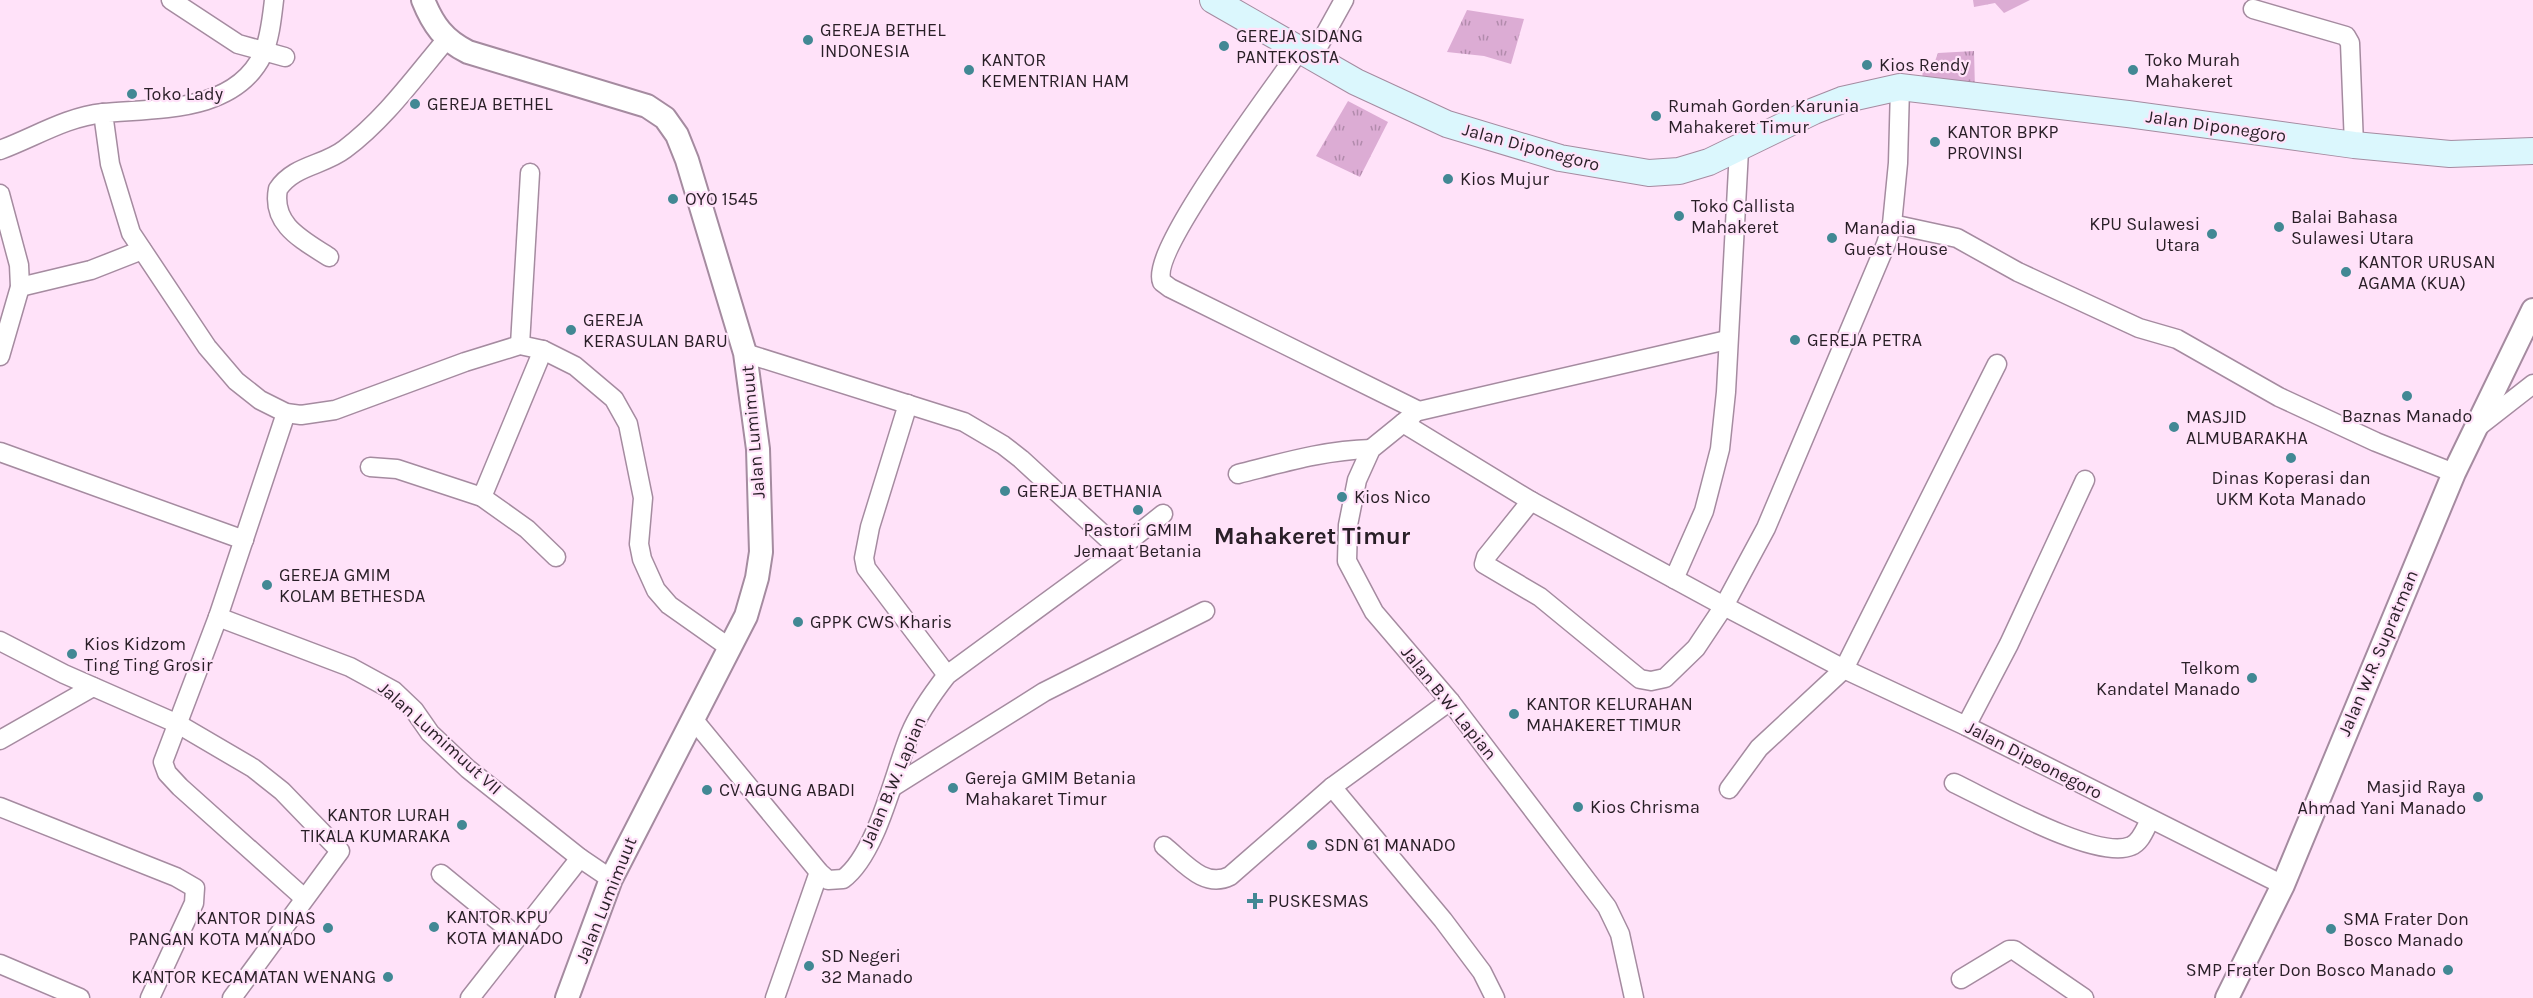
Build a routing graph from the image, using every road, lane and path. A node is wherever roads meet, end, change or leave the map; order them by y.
1 (171, 0) edge
2 (274, 0) edge
3 (423, 0) edge
4 (1213, 0) edge
5 (1344, 0) edge
6 (2253, 9) dead end
7 (446, 40) junction
8 (1307, 52) junction
9 (264, 53) junction
10 (285, 57) dead end
11 (1900, 87) junction
12 (103, 113) junction
13 (2354, 145) junction
14 (0, 150) edge
15 (1739, 150) junction
16 (2531, 154) edge
17 (530, 173) dead end
18 (0, 194) edge
19 (1892, 224) junction
20 (142, 250) junction
21 (329, 257) dead end
22 (20, 287) junction
23 (2533, 310) edge
24 (1727, 340) junction
25 (520, 345) junction
26 (543, 350) junction
27 (746, 353) junction
28 (0, 356) edge
29 (1997, 364) dead end
30 (2533, 384) edge
31 (909, 404) junction
32 (1419, 411) junction
33 (286, 413) junction
34 (1403, 423) junction
35 (2476, 428) junction
36 (1371, 449) junction
37 (0, 452) edge
38 (370, 467) dead end
39 (2454, 473) junction
40 (1238, 474) dead end
41 (2085, 480) dead end
42 (482, 497) junction
43 (1531, 501) junction
44 (1163, 514) dead end
45 (244, 540) junction
46 (1119, 549) junction
47 (556, 557) dead end
48 (1674, 579) junction
49 (1724, 606) junction
50 (1205, 611) dead end
51 (218, 617) junction
52 (0, 641) edge
53 (730, 648) junction
54 (1844, 669) junction
55 (947, 675) junction
56 (93, 687) junction
57 (1450, 701) junction
58 (693, 719) junction
59 (178, 724) junction
60 (1966, 726) junction
61 (0, 740) edge
62 (1954, 783) dead end
63 (894, 786) junction
64 (1332, 787) junction
65 (1729, 789) dead end
66 (0, 807) edge
67 (2150, 820) junction
68 (1164, 846) dead end
69 (580, 858) junction
70 (819, 872) junction
71 (441, 874) dead end
72 (611, 879) junction
73 (2283, 885) junction
74 (303, 897) junction
75 (518, 937) junction
76 (0, 964) edge
77 (1962, 979) dead end
78 (80, 998) edge
79 (150, 998) edge
80 (232, 998) edge
81 (470, 998) edge
82 (567, 998) edge
83 (775, 998) edge
84 (1495, 998) edge
85 (1634, 998) edge
86 (2084, 998) edge
87 (2227, 998) edge

1 - 9 street
2 - 9 street
3 - 7 street, Jalan Lumimuut
4 - 8 main road, Jalan Diponegoro
5 - 8 street
6 - 13 street
7 - 21 street
7 - 27 street, Jalan Lumimuut
8 - 15 main road, Jalan Diponegoro
8 - 32 street
9 - 10 street
9 - 12 street
11 - 13 main road, Jalan Diponegoro
11 - 15 main road, Jalan Diponegoro
11 - 19 street
12 - 14 street
12 - 20 street
13 - 16 main road, Jalan Diponegoro
15 - 24 street
17 - 25 street
18 - 22 street
19 - 39 street
19 - 49 street
20 - 22 street
20 - 33 street
22 - 28 street
23 - 35 street, Jalan W.R. Supratman
24 - 32 street
24 - 48 street
25 - 26 street
25 - 33 street
26 - 42 street
26 - 53 street
27 - 31 street
27 - 53 street, Jalan Lumimuut
29 - 54 street
30 - 35 street
31 - 46 street
31 - 55 street
32 - 34 street, Jalan B.W. Lapian
33 - 45 street
34 - 36 street, Jalan B.W. Lapian
34 - 43 street, Jalan Dipeonegoro
35 - 39 street, Jalan W.R. Supratman
36 - 40 street
36 - 57 street, Jalan B.W. Lapian
37 - 45 street
38 - 42 street
39 - 73 street, Jalan W.R. Supratman
41 - 60 street
42 - 47 street
43 - 48 street, Jalan Dipeonegoro
43 - 49 street
44 - 46 street, Jalan B.W. Lapian
45 - 51 street
46 - 55 street, Jalan B.W. Lapian
48 - 49 street, Jalan Dipeonegoro
49 - 54 street, Jalan Dipeonegoro
50 - 63 street
51 - 59 street
51 - 69 street, Jalan Lumimuut VII
52 - 56 street
53 - 58 street, Jalan Lumimuut
54 - 60 street, Jalan Dipeonegoro
54 - 65 street
55 - 63 street, Jalan B.W. Lapian
56 - 59 street
56 - 61 street
57 - 64 street
57 - 85 street, Jalan B.W. Lapian
58 - 70 street
58 - 72 street, Jalan Lumimuut
59 - 74 street
59 - 74 street
60 - 67 street, Jalan Dipeonegoro
62 - 67 street
63 - 70 street, Jalan B.W. Lapian
64 - 68 street
64 - 84 street
66 - 79 street
67 - 73 street, Jalan Dipeonegoro
69 - 72 street, Jalan Lumimuut VII
69 - 75 street
70 - 83 street
71 - 75 street
72 - 82 street, Jalan Lumimuut
73 - 87 street, Jalan W.R. Supratman
74 - 80 street
75 - 81 street
76 - 78 street
77 - 86 street

